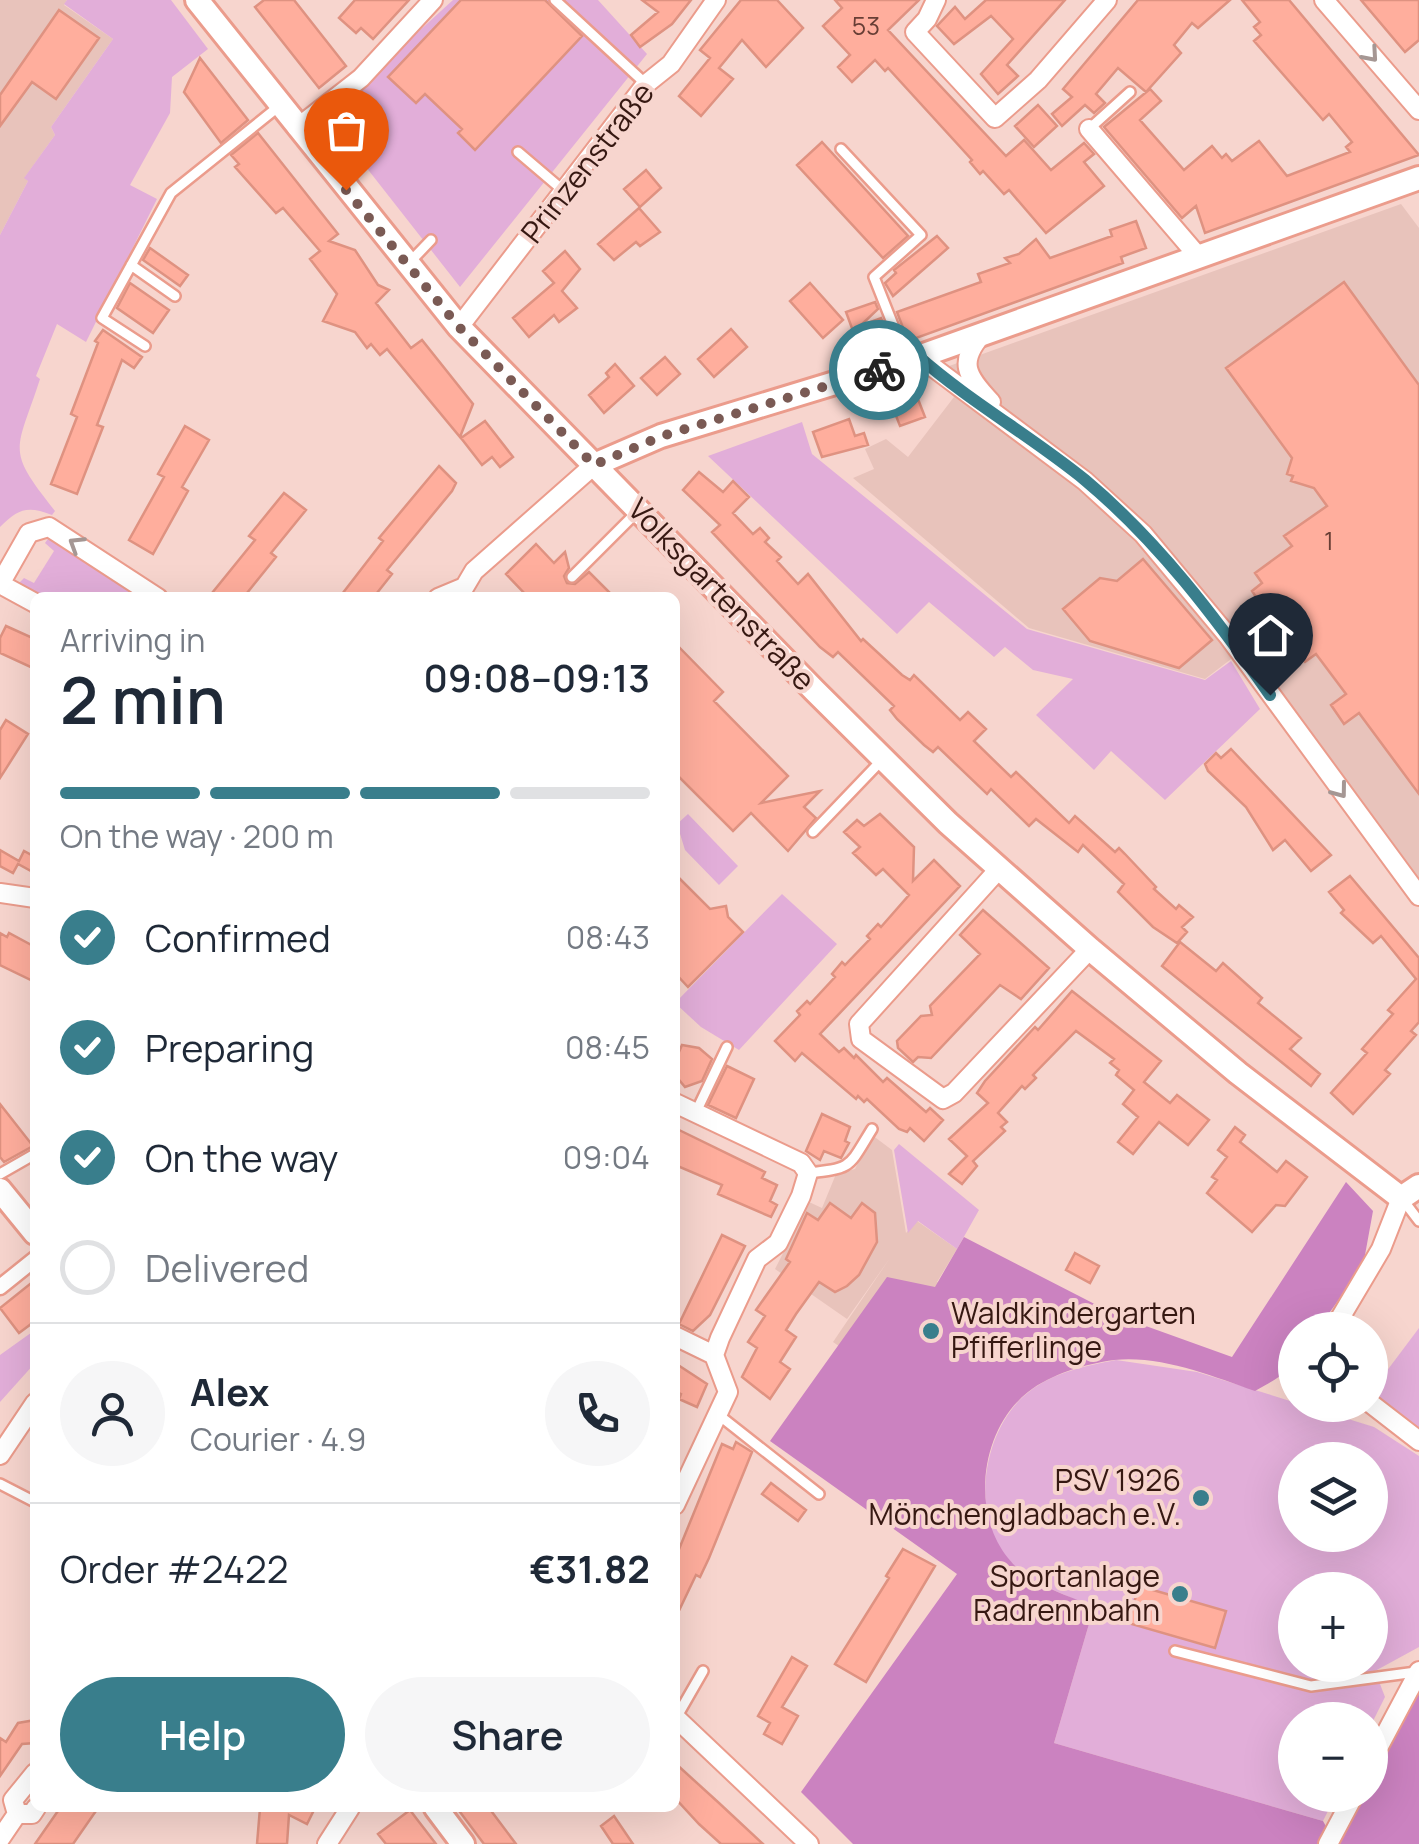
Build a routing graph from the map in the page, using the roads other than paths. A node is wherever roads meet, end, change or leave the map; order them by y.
1 (197, 0) edge
2 (433, 0) edge
3 (555, 0) edge
4 (716, 0) edge
5 (936, 0) edge
6 (1107, 0) edge
7 (1324, 0) edge
8 (646, 84) junction
9 (1130, 92) dead end
10 (280, 105) junction
11 (1419, 110) edge
12 (298, 128) junction
13 (1089, 130) joint
14 (349, 142) dead end
15 (841, 149) dead end
16 (518, 152) dead end
17 (326, 164) junction
18 (1419, 178) edge
19 (565, 192) junction
20 (430, 240) dead end
21 (1198, 256) junction
22 (131, 265) junction
23 (406, 266) junction
24 (175, 296) dead end
25 (459, 327) junction
26 (984, 332) junction
27 (145, 346) dead end
28 (912, 358) junction
29 (1008, 421) junction
30 (594, 465) junction
31 (638, 511) junction
32 (572, 578) dead end
33 (0, 585) edge
34 (149, 592) edge
35 (461, 592) edge
36 (30, 600) edge
37 (883, 759) junction
38 (813, 832) dead end
39 (999, 869) junction
40 (1417, 888) edge
41 (0, 893) edge
42 (30, 897) edge
43 (1090, 949) junction
44 (727, 1048) dead end
45 (680, 1106) edge
46 (696, 1112) junction
47 (872, 1129) dead end
48 (30, 1159) edge
49 (808, 1174) junction
50 (1, 1188) edge
51 (1410, 1192) edge
52 (1419, 1221) edge
53 (30, 1226) edge
54 (30, 1263) edge
55 (0, 1287) edge
56 (1344, 1312) edge
57 (680, 1338) edge
58 (714, 1355) junction
59 (30, 1411) edge
60 (720, 1416) junction
61 (1388, 1417) edge
62 (1419, 1441) edge
63 (0, 1456) edge
64 (0, 1484) edge
65 (819, 1494) dead end
66 (680, 1495) edge
67 (30, 1499) edge
68 (1175, 1650) dead end
69 (703, 1671) dead end
70 (1418, 1671) edge
71 (680, 1711) edge
72 (680, 1722) edge
73 (1388, 1728) edge
74 (30, 1779) edge
75 (33, 1812) edge
76 (348, 1812) edge
77 (439, 1812) edge
78 (1345, 1812) edge
79 (17, 1814) junction
80 (0, 1839) edge
81 (327, 1844) edge
82 (463, 1844) edge
83 (809, 1844) edge
84 (1328, 1844) edge

1 - 10 street, Volksgartenstraße
2 - 12 street
3 - 8 lane
4 - 8 street, Prinzenstraße
5 - 6 street
7 -> 11 street
8 - 19 street, Prinzenstraße
9 - 13 lane
10 - 12 street, Volksgartenstraße
10 - 22 lane
12 - 17 street, Volksgartenstraße
13 - 21 street
14 - 17 lane
15 - 28 lane
16 - 19 lane
17 - 23 street, Volksgartenstraße
18 - 21 street
19 - 25 street, Prinzenstraße
20 - 23 lane
21 - 26 street
22 - 24 lane
22 - 27 lane
23 - 25 street, Volksgartenstraße
25 - 30 street, Volksgartenstraße
26 - 28 street
26 - 29 street
28 - 29 street
28 - 30 street
29 -> 40 street
30 - 31 street, Volksgartenstraße
30 - 35 street
31 - 32 lane
31 - 37 street, Volksgartenstraße
34 -> 33 street
33 - 36 street
37 - 38 lane
37 - 39 street, Volksgartenstraße
39 - 43 street, Volksgartenstraße
39 - 43 street
41 - 42 street
43 - 51 street, Volksgartenstraße
44 - 46 lane
45 - 46 street
46 - 49 street
47 - 49 lane
48 - 50 lane
49 - 58 street
50 - 53 street
51 - 52 lane
51 - 56 street
54 - 55 street
57 - 58 street
58 - 60 street
59 - 63 street
60 - 65 lane
60 - 66 street
61 - 62 street
64 - 67 lane
68 - 70 lane
69 - 71 lane
70 - 73 street
72 - 83 street
74 - 79 street
75 - 79 street
76 - 81 street
77 - 82 street
78 - 84 street
79 - 80 street

